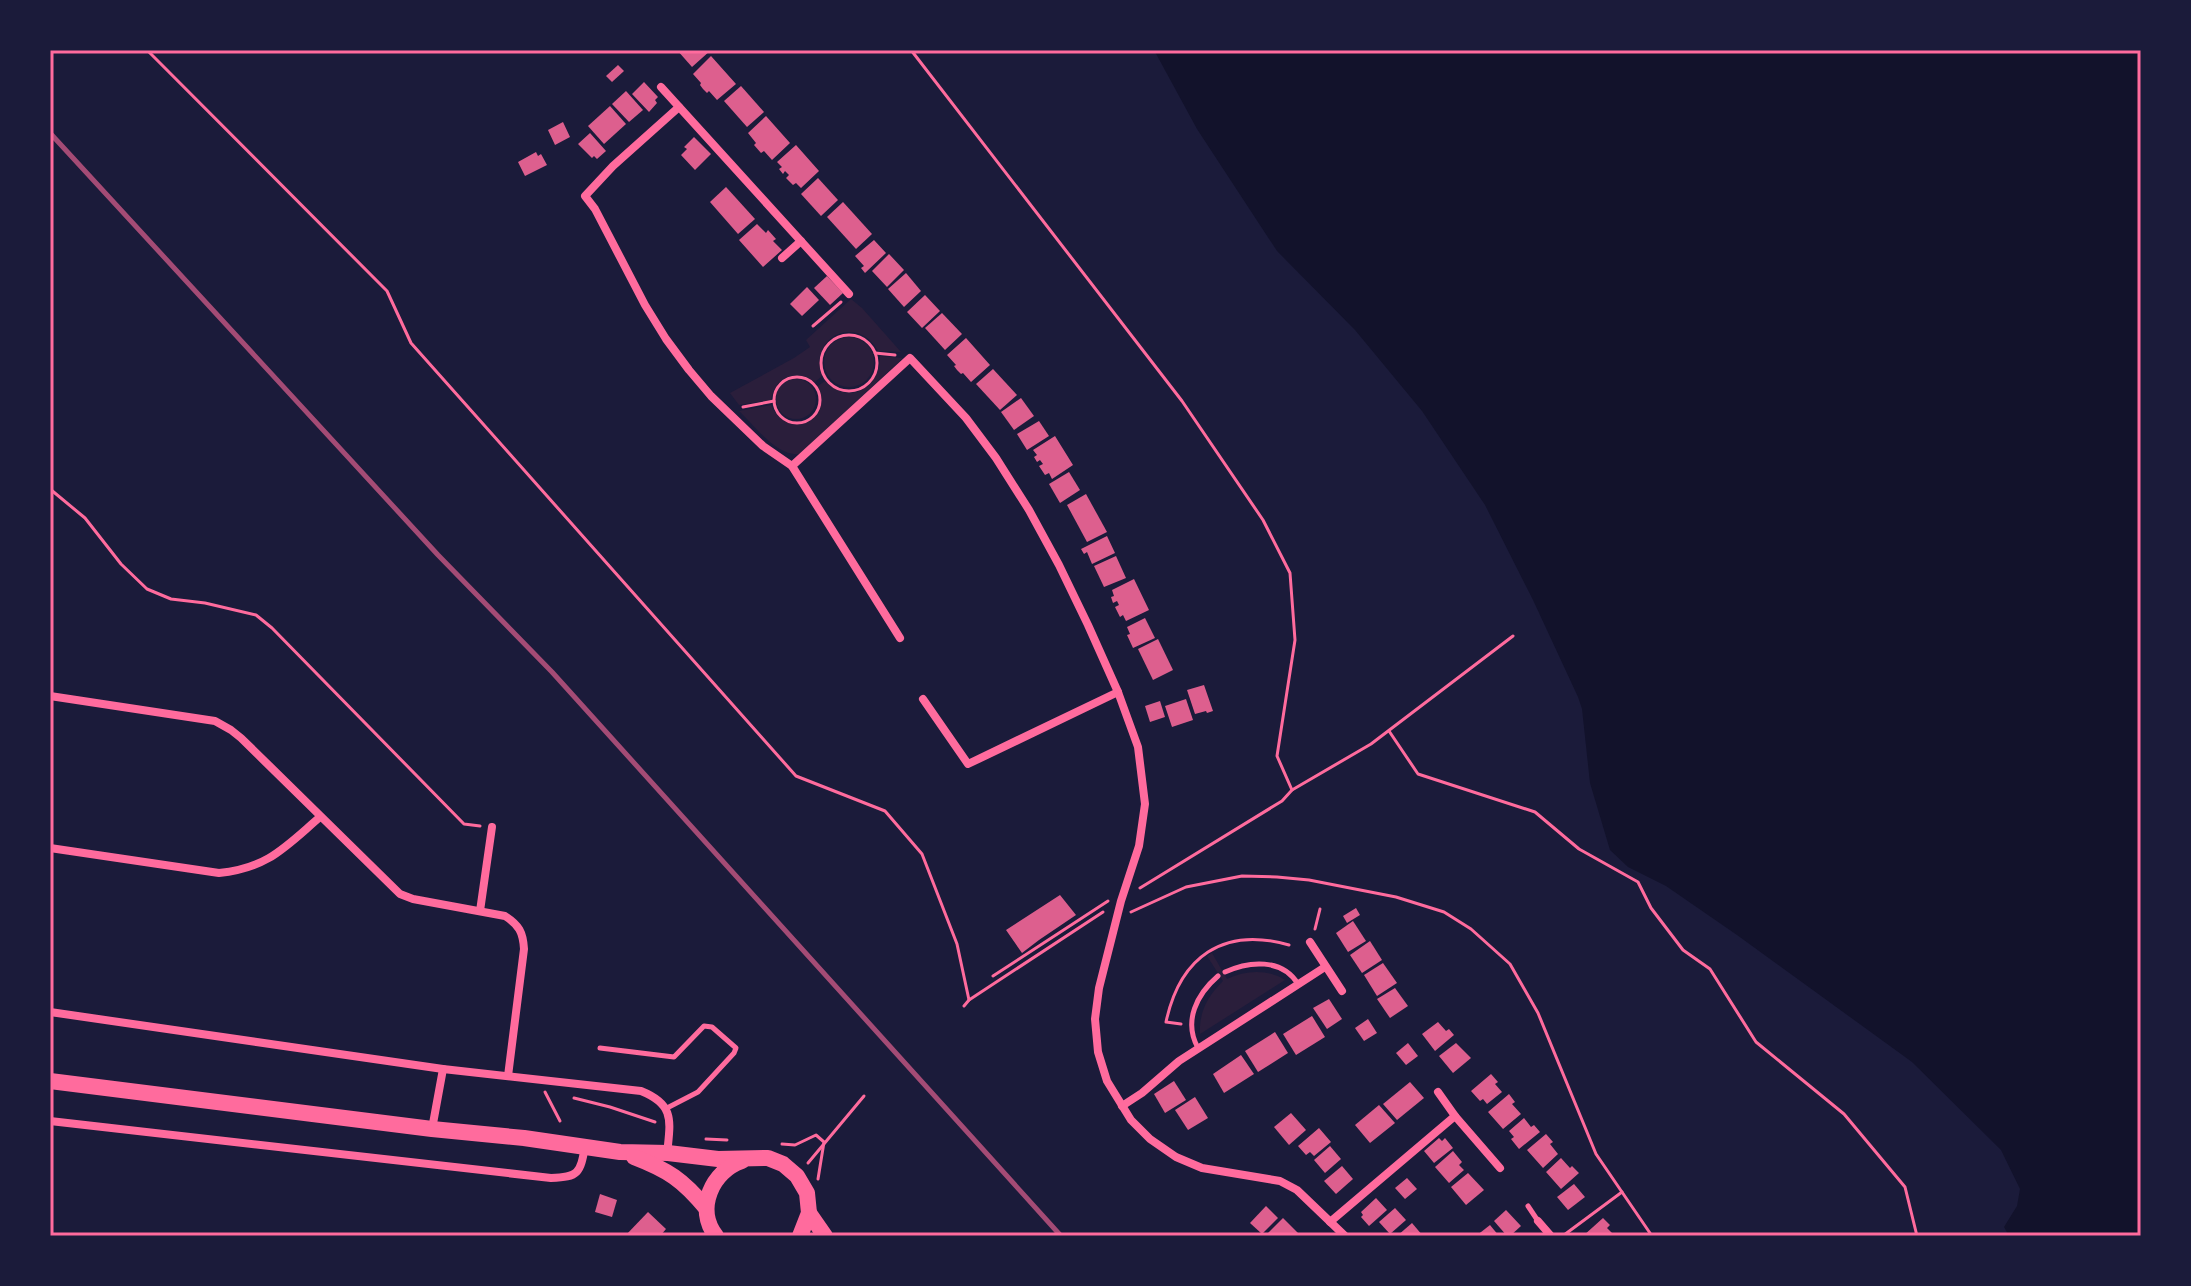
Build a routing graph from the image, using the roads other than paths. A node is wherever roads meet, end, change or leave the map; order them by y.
1 (661, 87) dead end
2 (679, 107) junction
3 (801, 241) junction
4 (782, 258) dead end
5 (849, 294) road end
6 (792, 466) junction
7 (900, 638) dead end
8 (1118, 692) junction
9 (50, 696) edge
10 (923, 699) dead end
11 (320, 817) junction
12 (492, 827) road end
13 (50, 848) edge
14 (480, 911) junction
15 (1311, 940) road end
16 (1325, 967) junction
17 (1225, 972) dead end
18 (1218, 976) dead end
19 (1299, 985) junction
20 (1342, 991) dead end
21 (50, 1012) edge
22 (600, 1048) dead end
23 (1199, 1049) junction
24 (443, 1069) junction
25 (508, 1076) junction
26 (50, 1081) edge
27 (1438, 1092) dead end
28 (1122, 1106) junction
29 (667, 1108) junction
30 (1455, 1116) junction
31 (50, 1121) edge
32 (432, 1129) junction
33 (585, 1146) junction
34 (751, 1158) junction
35 (666, 1162) junction
36 (1500, 1168) dead end
37 (1528, 1206) dead end
38 (706, 1208) junction
39 (809, 1213) junction
40 (1538, 1221) joint
41 (1330, 1222) junction
42 (716, 1236) edge
43 (800, 1236) edge
44 (825, 1236) edge
45 (1345, 1236) edge
46 (1551, 1236) edge

1 - 2 street
2 - 3 street
2 - 6 street
3 - 4 street
3 - 5 street
6 - 7 street
6 - 8 street
8 - 10 street
8 - 28 street
9 - 11 street
11 - 13 street
11 - 14 street
12 - 14 street
14 - 25 street
15 - 16 street
16 - 19 street
16 - 20 street
17 - 19 lane
18 - 23 lane
19 - 23 street
21 - 24 street
22 - 29 lane
23 - 28 street
24 - 25 street
24 - 32 street
25 - 29 street
26 - 32 main road
27 - 30 street
28 - 41 street
29 - 35 street
30 - 36 street
30 - 41 street
31 - 33 street
32 - 33 main road
33 - 35 main road
34 - 35 main road
34 - 38 main road
34 - 39 main road
35 - 38 main road
37 - 40 lane
38 - 42 main road
39 - 43 main road
39 - 44 main road
40 - 46 street
41 - 45 street

